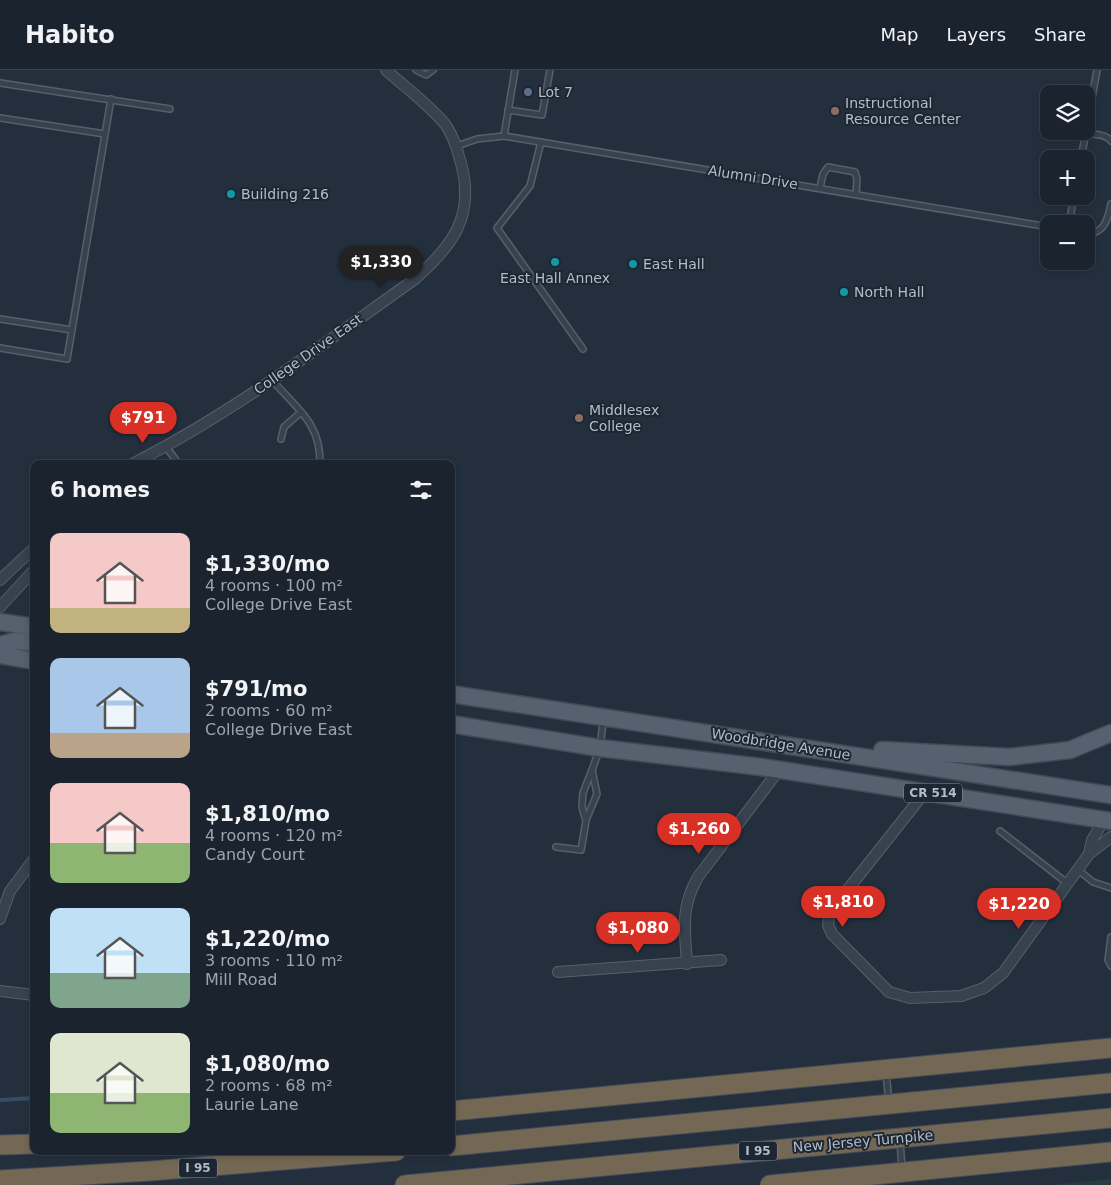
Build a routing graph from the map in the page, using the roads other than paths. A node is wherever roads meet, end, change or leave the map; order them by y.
1 (386, 70) edge
2 (416, 70) edge
3 (433, 70) edge
4 (515, 70) edge
5 (550, 70) edge
6 (1096, 70) edge
7 (0, 83) edge
8 (1094, 85) edge
9 (110, 99) junction
10 (170, 110) dead end
11 (508, 110) junction
12 (0, 118) edge
13 (105, 134) junction
14 (1095, 135) edge
15 (504, 136) junction
16 (1111, 141) edge
17 (541, 142) junction
18 (457, 146) junction
19 (820, 188) junction
20 (856, 194) junction
21 (1111, 204) edge
22 (1040, 225) edge
23 (1095, 232) edge
24 (0, 319) edge
25 (72, 330) junction
26 (0, 348) edge
27 (582, 349) dead end
28 (272, 380) junction
29 (300, 412) junction
30 (281, 439) dead end
31 (166, 447) junction
32 (140, 460) edge
33 (151, 460) edge
34 (176, 460) edge
35 (320, 460) edge
36 (30, 552) edge
37 (30, 574) edge
38 (0, 580) edge
39 (0, 607) edge
40 (0, 622) edge
41 (30, 626) edge
42 (30, 642) edge
43 (0, 645) edge
44 (0, 656) edge
45 (30, 660) edge
46 (455, 695) edge
47 (604, 718) junction
48 (455, 725) edge
49 (1111, 734) edge
50 (792, 746) junction
51 (600, 748) junction
52 (592, 770) junction
53 (779, 770) junction
54 (925, 792) junction
55 (1111, 795) edge
56 (586, 821) junction
57 (1108, 821) edge
58 (1000, 831) dead end
59 (1111, 837) edge
60 (556, 846) dead end
61 (1089, 854) junction
62 (30, 864) edge
63 (1077, 870) junction
64 (1068, 883) junction
65 (1111, 888) edge
66 (0, 919) edge
67 (1111, 937) edge
68 (721, 960) dead end
69 (686, 964) junction
70 (1111, 966) edge
71 (558, 972) dead end
72 (0, 990) edge
73 (30, 994) edge
74 (1111, 1048) edge
75 (886, 1070) junction
76 (1111, 1083) edge
77 (889, 1104) junction
78 (455, 1111) edge
79 (1111, 1118) edge
80 (899, 1138) junction
81 (30, 1144) edge
82 (0, 1145) edge
83 (455, 1146) edge
84 (1111, 1152) edge
85 (349, 1155) edge
86 (902, 1172) junction
87 (0, 1180) edge
88 (405, 1185) edge
89 (770, 1185) edge

1 - 18 street, College Drive East
2 - 3 lane
4 - 11 lane
5 - 11 lane
6 - 8 lane
7 - 9 lane
9 - 10 lane
9 - 13 lane
11 - 15 lane
12 - 13 lane
13 - 25 lane
14 - 16 lane
15 - 17 lane, Alumni Drive
15 - 18 lane, Alumni Drive
17 - 19 lane, Alumni Drive
17 - 27 lane
18 - 28 street, College Drive East
19 - 20 lane, Alumni Drive
19 - 20 lane
20 - 22 lane, Alumni Drive
21 - 23 lane
24 - 25 lane
25 - 26 lane
28 - 29 lane
28 - 31 street, College Drive East
29 - 30 lane
29 - 35 lane
31 - 32 street, College Drive East
31 - 33 street
31 - 34 lane
36 - 38 street
37 - 39 street
40 - 41 main road
42 - 43 main road
44 - 45 main road
46 - 47 main road, Woodbridge Avenue / CR 514
47 - 50 main road, Woodbridge Avenue / CR 514
47 - 51 lane
48 - 51 main road, Woodbridge Avenue / CR 514
49 - 50 main road
50 - 55 main road, Woodbridge Avenue / CR 514
51 - 52 lane
51 - 53 main road, Woodbridge Avenue / CR 514
52 - 56 lane
52 - 56 lane
53 - 54 main road, Woodbridge Avenue / CR 514
53 - 69 street
54 - 57 main road, Woodbridge Avenue / CR 514
54 - 64 street
56 - 60 lane
57 - 61 street
58 - 64 lane
59 - 61 street
61 - 63 street
62 - 66 street
63 - 64 street
63 - 65 lane
67 - 70 lane
68 - 69 street
69 - 71 street
72 - 73 street
74 - 75 highway
75 - 77 lane
75 - 78 highway
76 - 77 highway
77 - 83 highway
79 - 80 highway, New Jersey Turnpike / I 95
80 - 86 lane
80 - 88 highway, New Jersey Turnpike / I 95
81 - 82 highway
84 - 86 highway
85 - 87 highway, I 95
86 - 89 highway

